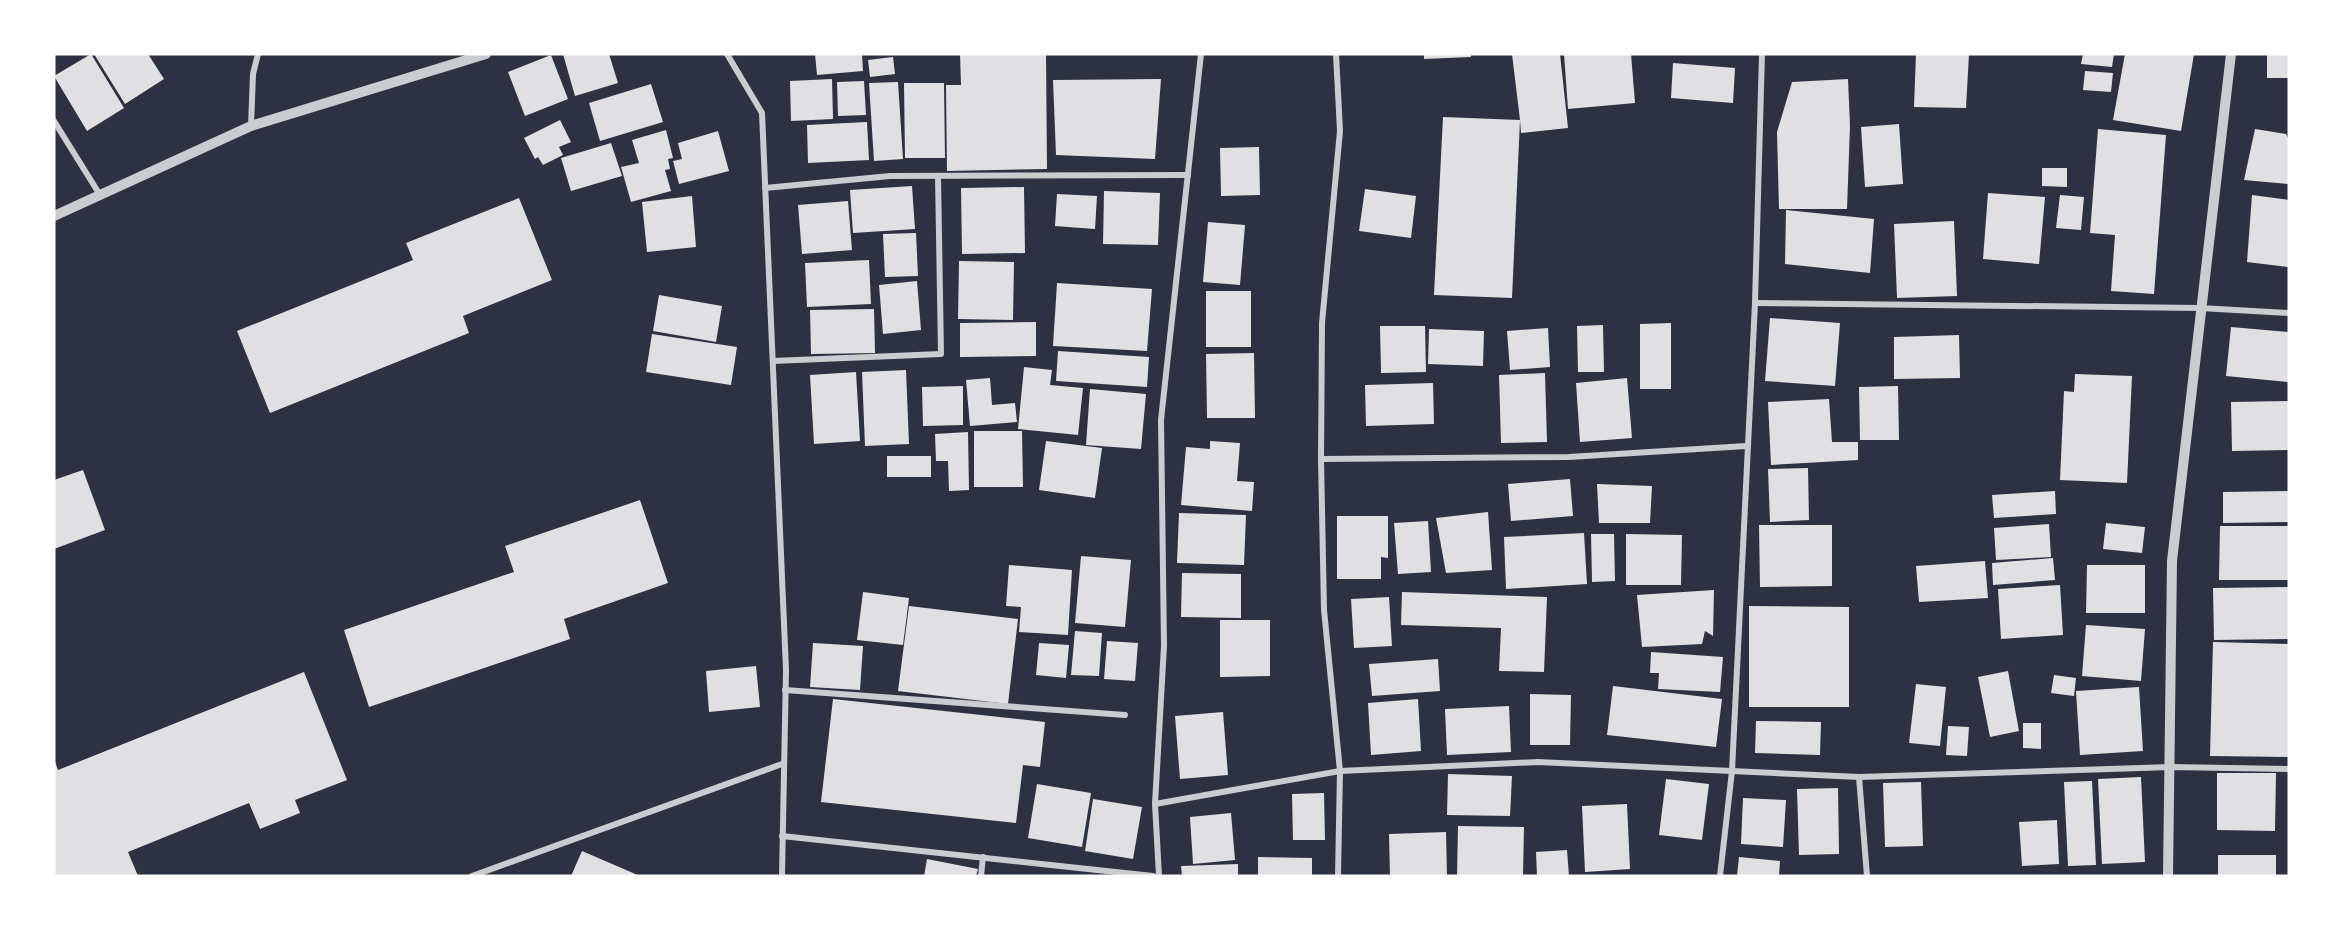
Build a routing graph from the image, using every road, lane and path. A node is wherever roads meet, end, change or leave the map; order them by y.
1 (258, 54) edge
2 (486, 54) edge
3 (727, 54) edge
4 (1201, 54) edge
5 (1336, 54) edge
6 (1762, 54) edge
7 (2231, 54) edge
8 (54, 121) edge
9 (250, 126) junction
10 (1188, 175) junction
11 (938, 176) junction
12 (765, 188) junction
13 (100, 195) junction
14 (54, 216) edge
15 (1755, 303) junction
16 (2200, 308) junction
17 (2289, 314) edge
18 (773, 361) junction
19 (1746, 446) junction
20 (1321, 459) junction
21 (785, 690) junction
22 (1125, 715) dead end
23 (782, 764) junction
24 (2171, 766) junction
25 (2289, 769) edge
26 (1340, 771) junction
27 (1732, 771) junction
28 (1859, 777) junction
29 (1155, 804) junction
30 (782, 836) junction
31 (983, 857) junction
32 (489, 870) junction
33 (472, 876) edge
34 (495, 876) edge
35 (782, 876) edge
36 (981, 876) edge
37 (1153, 876) edge
38 (1159, 876) edge
39 (1338, 876) edge
40 (1719, 876) edge
41 (1867, 876) edge
42 (2168, 876) edge

1 - 9 street
2 - 9 street
3 - 12 street
4 - 10 street
5 - 20 street
6 - 15 street
7 - 16 street
8 - 13 street
9 - 13 street
10 - 11 street
10 - 29 street
11 - 12 street
11 - 18 street
12 - 18 street
13 - 14 street
15 - 16 street
15 - 19 street
16 - 17 street
16 - 24 street
18 - 21 street
19 - 20 street
19 - 27 street
20 - 26 street
21 - 22 street
21 - 23 street
23 - 30 street
23 - 32 street
24 - 25 street
24 - 28 street
24 - 42 street
26 - 27 street
26 - 29 street
26 - 39 street
27 - 28 street
27 - 40 street
28 - 41 street
29 - 38 street
30 - 31 street
30 - 35 street
31 - 36 street
31 - 37 street
32 - 33 street
32 - 34 street

